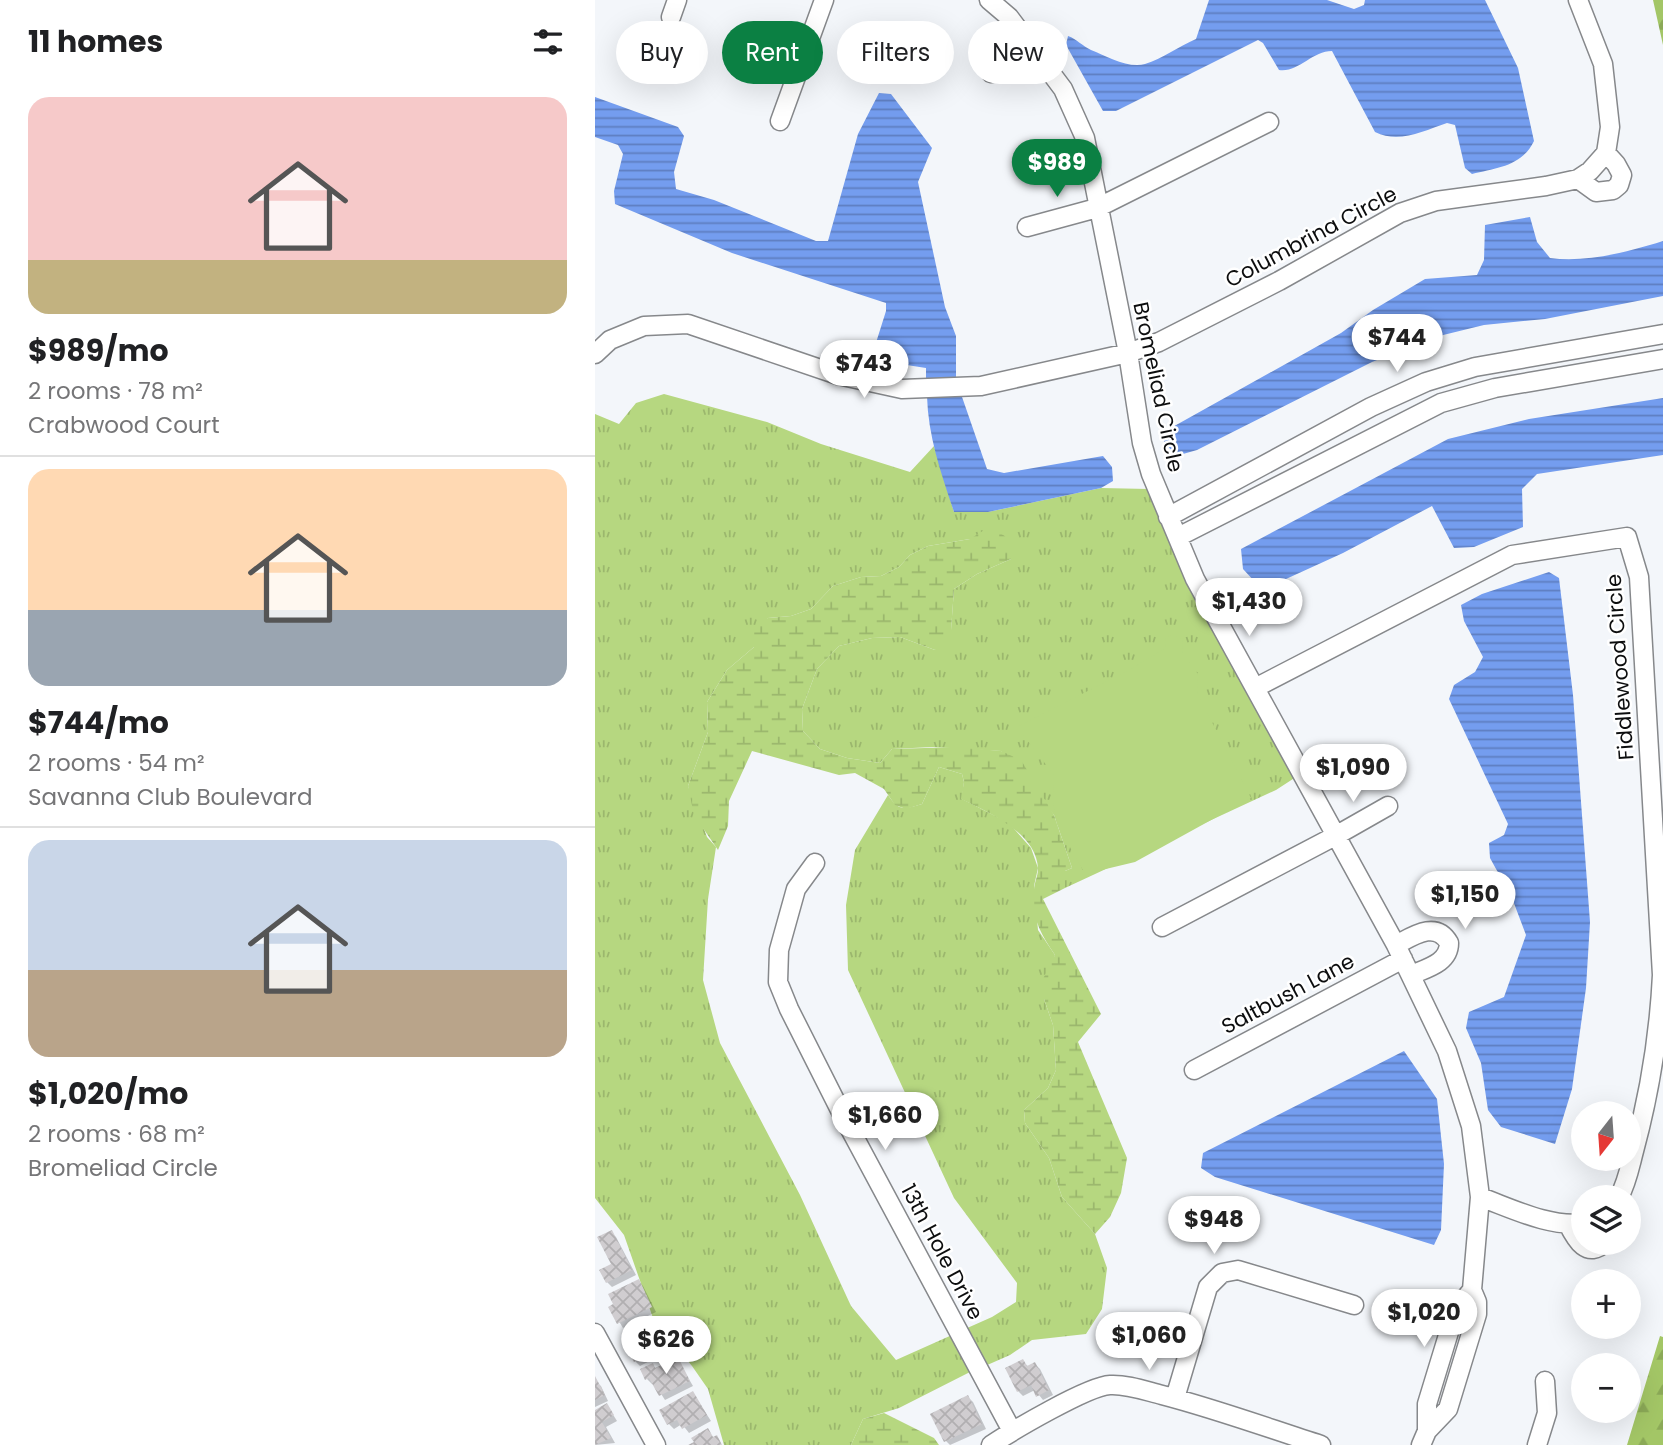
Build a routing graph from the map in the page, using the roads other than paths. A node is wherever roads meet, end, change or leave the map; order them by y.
1 (824, 0) edge
2 (989, 0) edge
3 (1578, 0) edge
4 (1012, 21) edge
5 (1059, 84) edge
6 (780, 121) dead end
7 (1269, 122) dead end
8 (1606, 153) junction
9 (1578, 179) junction
10 (1097, 208) junction
11 (1027, 227) dead end
12 (1663, 334) edge
13 (595, 354) edge
14 (1128, 354) junction
15 (1663, 359) edge
16 (1168, 517) junction
17 (1178, 537) junction
18 (1255, 688) junction
19 (1388, 806) dead end
20 (1337, 835) junction
21 (815, 863) dead end
22 (1162, 928) dead end
23 (1404, 960) junction
24 (1193, 1070) dead end
25 (1625, 1185) edge
26 (1480, 1197) junction
27 (1571, 1222) edge
28 (1354, 1305) dead end
29 (595, 1333) edge
30 (1545, 1381) dead end
31 (1175, 1398) junction
32 (1012, 1431) junction
33 (1424, 1438) edge
34 (656, 1445) edge
35 (991, 1445) edge
36 (1321, 1445) edge
37 (1537, 1445) edge

1 - 6 street
2 - 4 street, Bromeliad Circle
3 - 8 street
5 - 10 street, Bromeliad Circle
7 - 10 street
8 - 9 street
8 - 9 street
9 - 14 street, Columbrina Circle
10 - 11 street
10 - 14 street, Bromeliad Circle
12 - 16 street
13 - 14 street, Columbrina Circle
14 - 16 street, Bromeliad Circle
15 - 17 street
16 - 17 street, Bromeliad Circle
17 - 18 street, Bromeliad Circle
18 - 20 street, Bromeliad Circle
18 - 25 street, Fiddlewood Circle
19 - 20 street
20 - 22 street
20 - 23 street, Bromeliad Circle
21 - 32 street, 13th Hole Drive
23 - 24 street, Saltbush Lane
23 - 26 street, Bromeliad Circle
26 - 27 street
26 - 33 street, Bromeliad Circle
28 - 31 street
29 - 34 street
30 - 37 street
31 - 32 street
31 - 36 street
32 - 35 street

